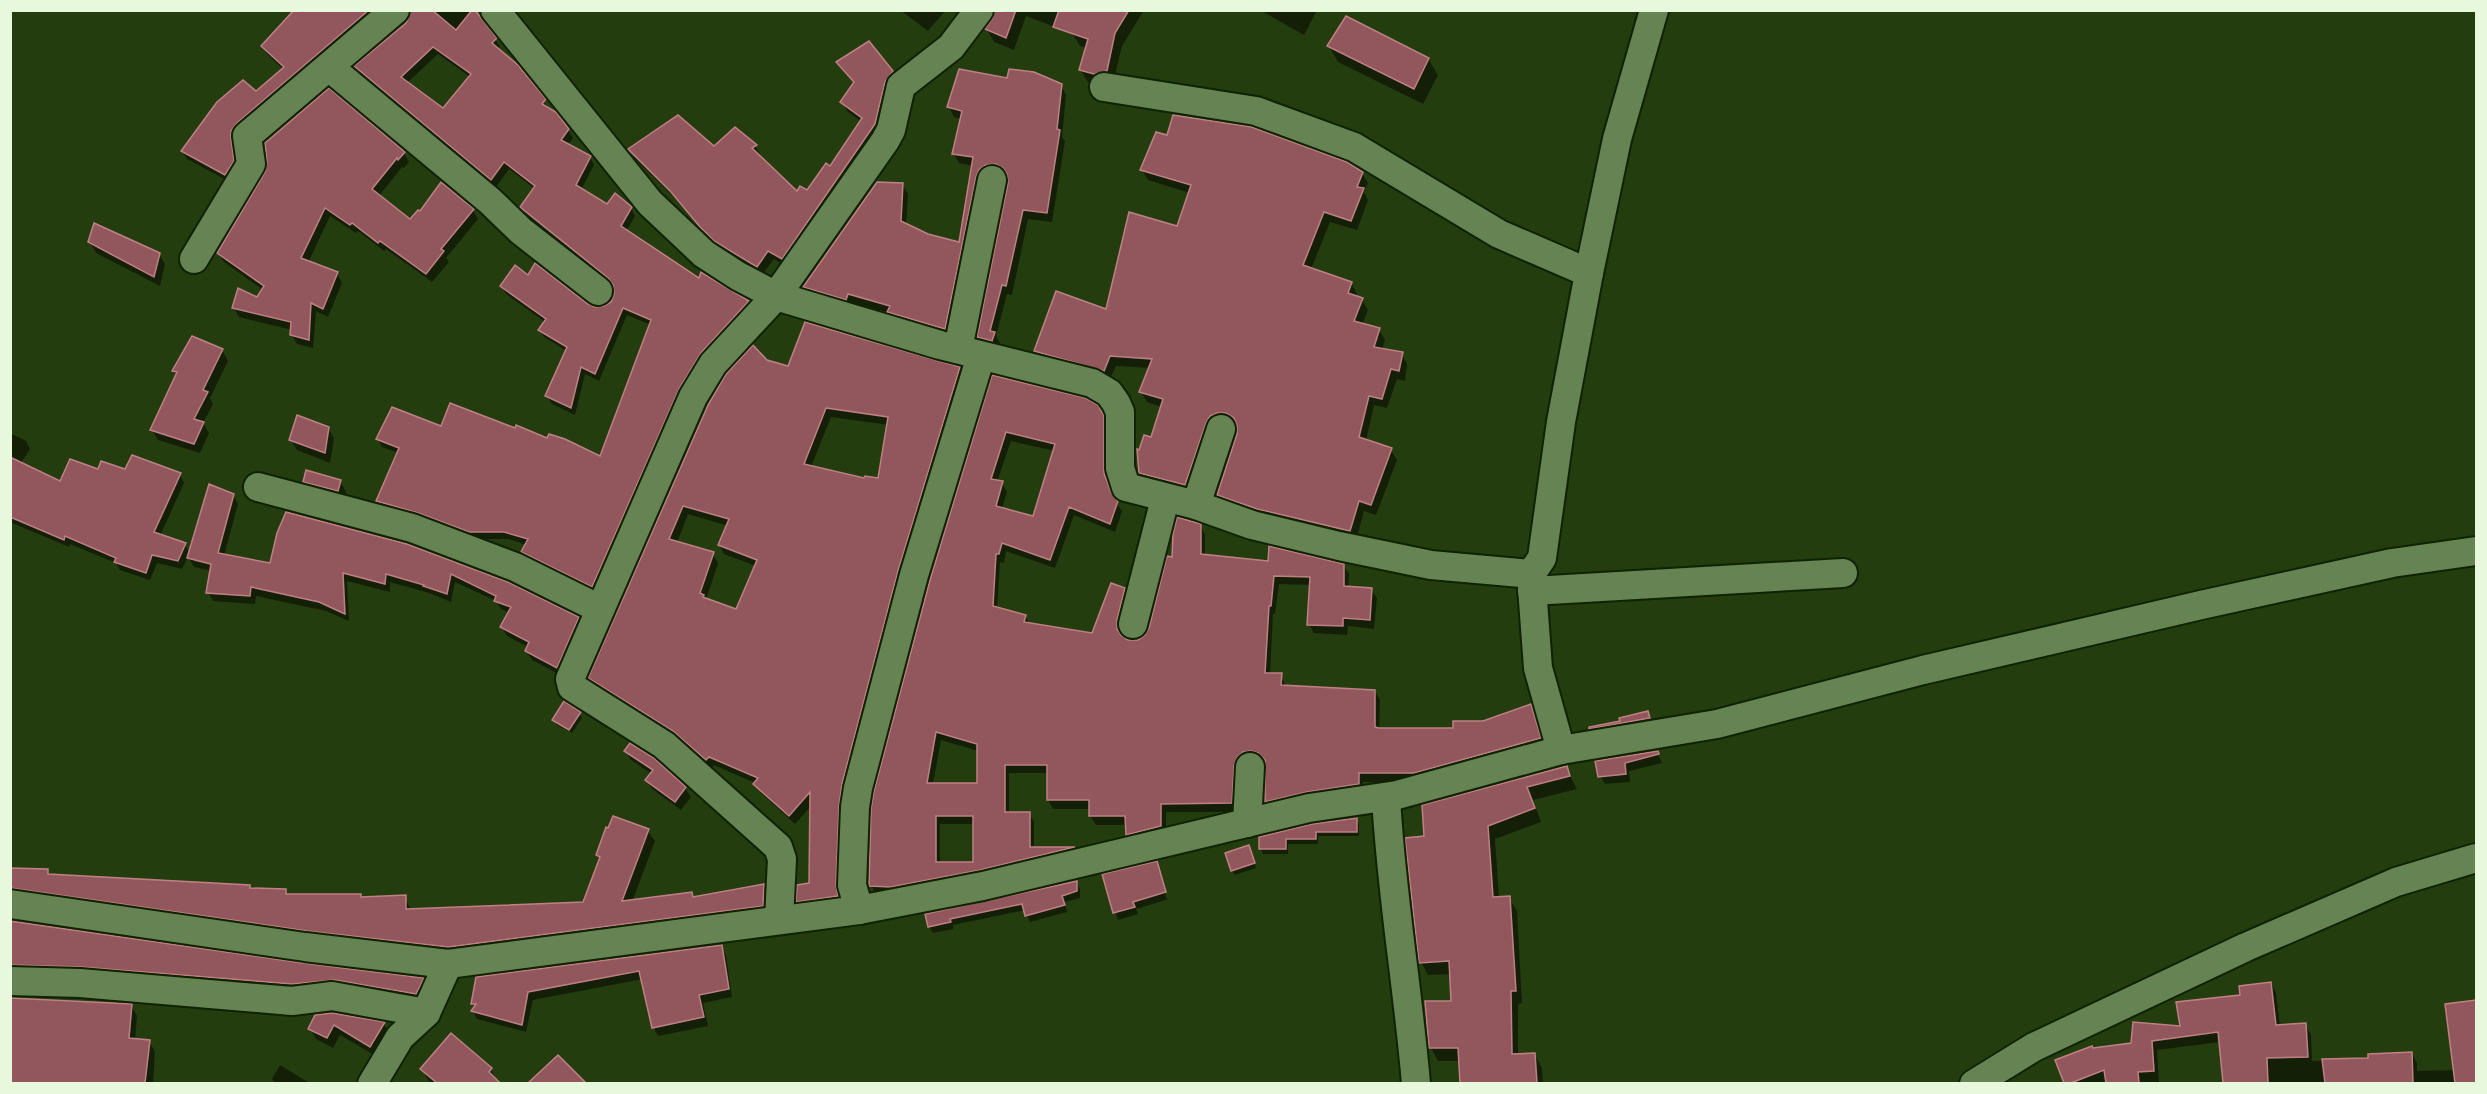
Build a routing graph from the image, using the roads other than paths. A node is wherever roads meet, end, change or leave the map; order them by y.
1 (395, 10) edge
2 (495, 10) edge
3 (980, 10) edge
4 (1654, 10) edge
5 (329, 67) junction
6 (1104, 87) dead end
7 (992, 180) dead end
8 (195, 259) dead end
9 (1589, 273) junction
10 (598, 291) dead end
11 (776, 296) junction
12 (969, 352) junction
13 (1221, 429) dead end
14 (258, 487) dead end
15 (1165, 499) junction
16 (1196, 505) junction
17 (2476, 550) edge
18 (1843, 573) dead end
19 (1531, 583) junction
20 (600, 609) junction
21 (1133, 624) dead end
22 (1562, 750) junction
23 (1250, 767) dead end
24 (1386, 797) junction
25 (1247, 823) junction
26 (2476, 858) edge
27 (10, 904) edge
28 (859, 910) junction
29 (779, 920) junction
30 (448, 964) junction
31 (10, 981) edge
32 (426, 1013) junction
33 (372, 1083) edge
34 (1416, 1083) edge
35 (1974, 1083) edge

1 - 5 street
2 - 11 street
3 - 11 street
4 - 9 street
5 - 8 street
5 - 10 street
6 - 9 street
7 - 12 street
9 - 19 street
11 - 12 street
11 - 20 street
12 - 15 street
12 - 28 street
13 - 16 street
14 - 20 street
15 - 16 street
15 - 21 street
16 - 19 street
17 - 22 street
18 - 19 street
19 - 22 street
20 - 29 street
22 - 24 street
23 - 25 street
24 - 25 street
24 - 34 street
25 - 28 street
26 - 35 street
27 - 30 street
28 - 29 street
29 - 30 street
30 - 32 street
31 - 32 street
32 - 33 street

